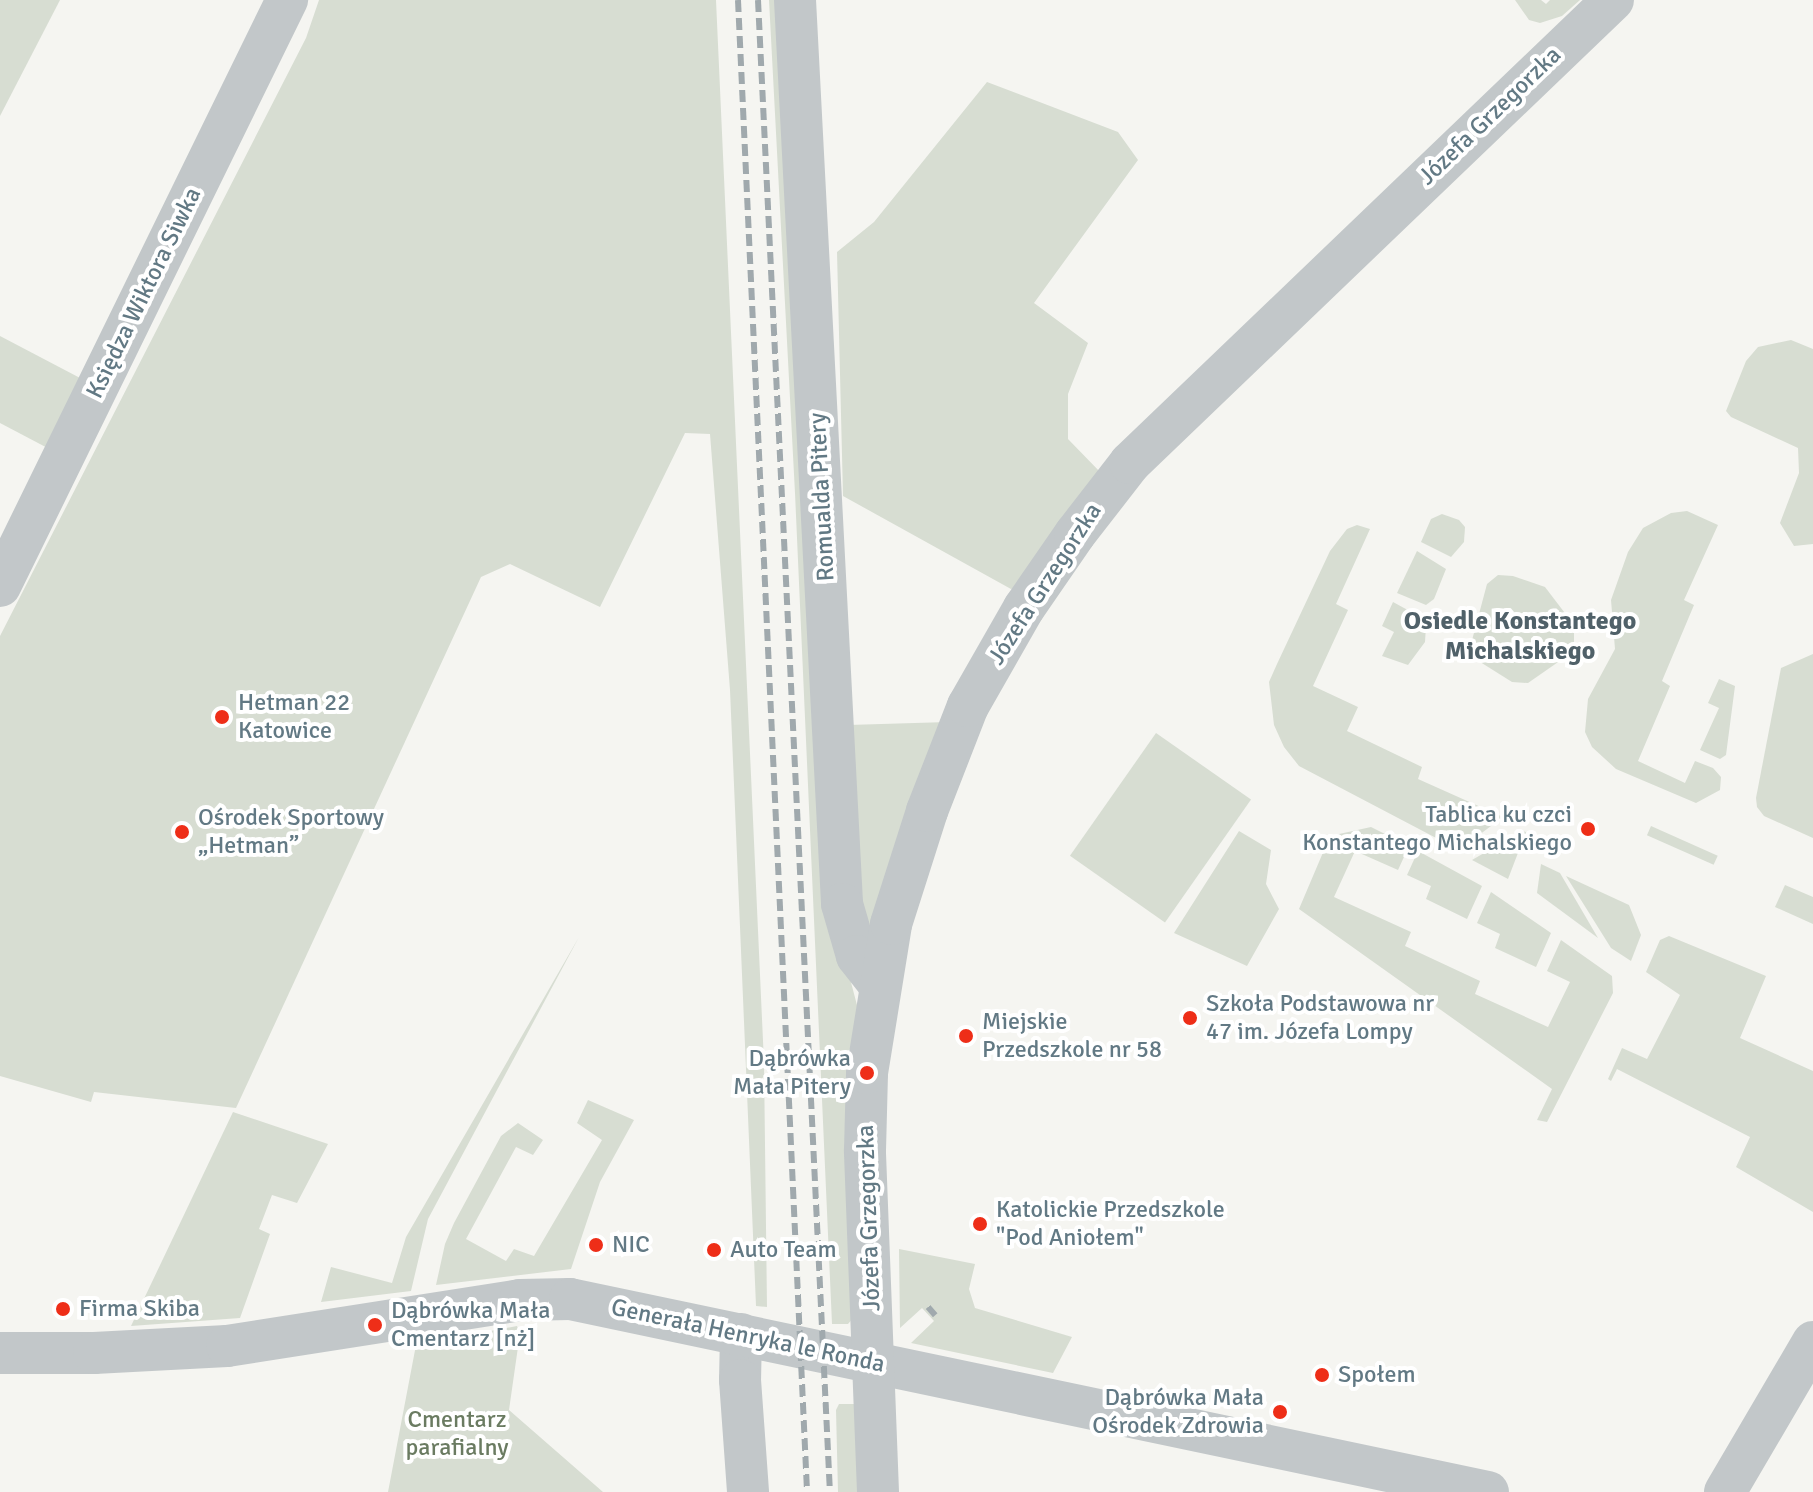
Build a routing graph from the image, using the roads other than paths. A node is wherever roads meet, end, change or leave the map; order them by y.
1 (287, 0) edge
2 (795, 0) edge
3 (1613, 0) edge
4 (0, 586) edge
5 (880, 985) junction
6 (741, 1334) junction
7 (1813, 1342) edge
8 (0, 1353) edge
9 (873, 1363) junction
10 (1401, 1484) edge
11 (748, 1492) edge
12 (878, 1492) edge
13 (1488, 1492) edge
14 (1725, 1492) edge

1 - 4 street, Księdza Wiktora Siwka
2 - 5 street, Romualda Pitery
3 - 5 street, Józefa Grzegorzka
5 - 9 street, Józefa Grzegorzka
6 - 8 street, Generała Henryka le Ronda
6 - 9 street, Generała Henryka le Ronda
6 - 11 street
7 - 14 street
9 - 10 street, Generała Henryka le Ronda
9 - 12 street, Józefa Grzegorzka
10 - 13 street, Generała Henryka le Ronda

